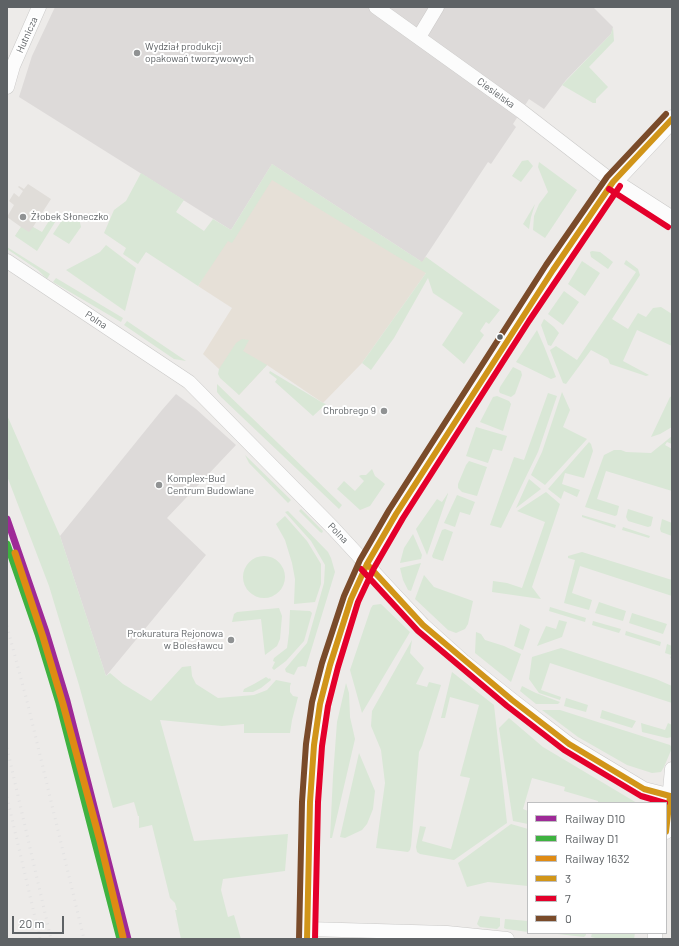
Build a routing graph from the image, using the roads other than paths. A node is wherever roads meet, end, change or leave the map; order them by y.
1 (40, 7) edge
2 (376, 7) edge
3 (437, 7) edge
4 (418, 37) junction
5 (7, 87) edge
6 (672, 119) edge
7 (613, 182) junction
8 (672, 220) edge
9 (7, 261) edge
10 (367, 564) junction
11 (672, 768) edge
12 (671, 796) edge
13 (667, 825) edge
14 (307, 934) edge
15 (507, 939) edge

1 - 5 street, Hutnicza
2 - 4 street, Ciesielska
3 - 4 street
4 - 7 street, Ciesielska
6 - 7 street
7 - 8 street
7 - 10 street
9 - 10 street, Polna
10 - 12 street, Polna
10 - 14 street
11 - 12 street
12 - 13 street
14 - 15 street

